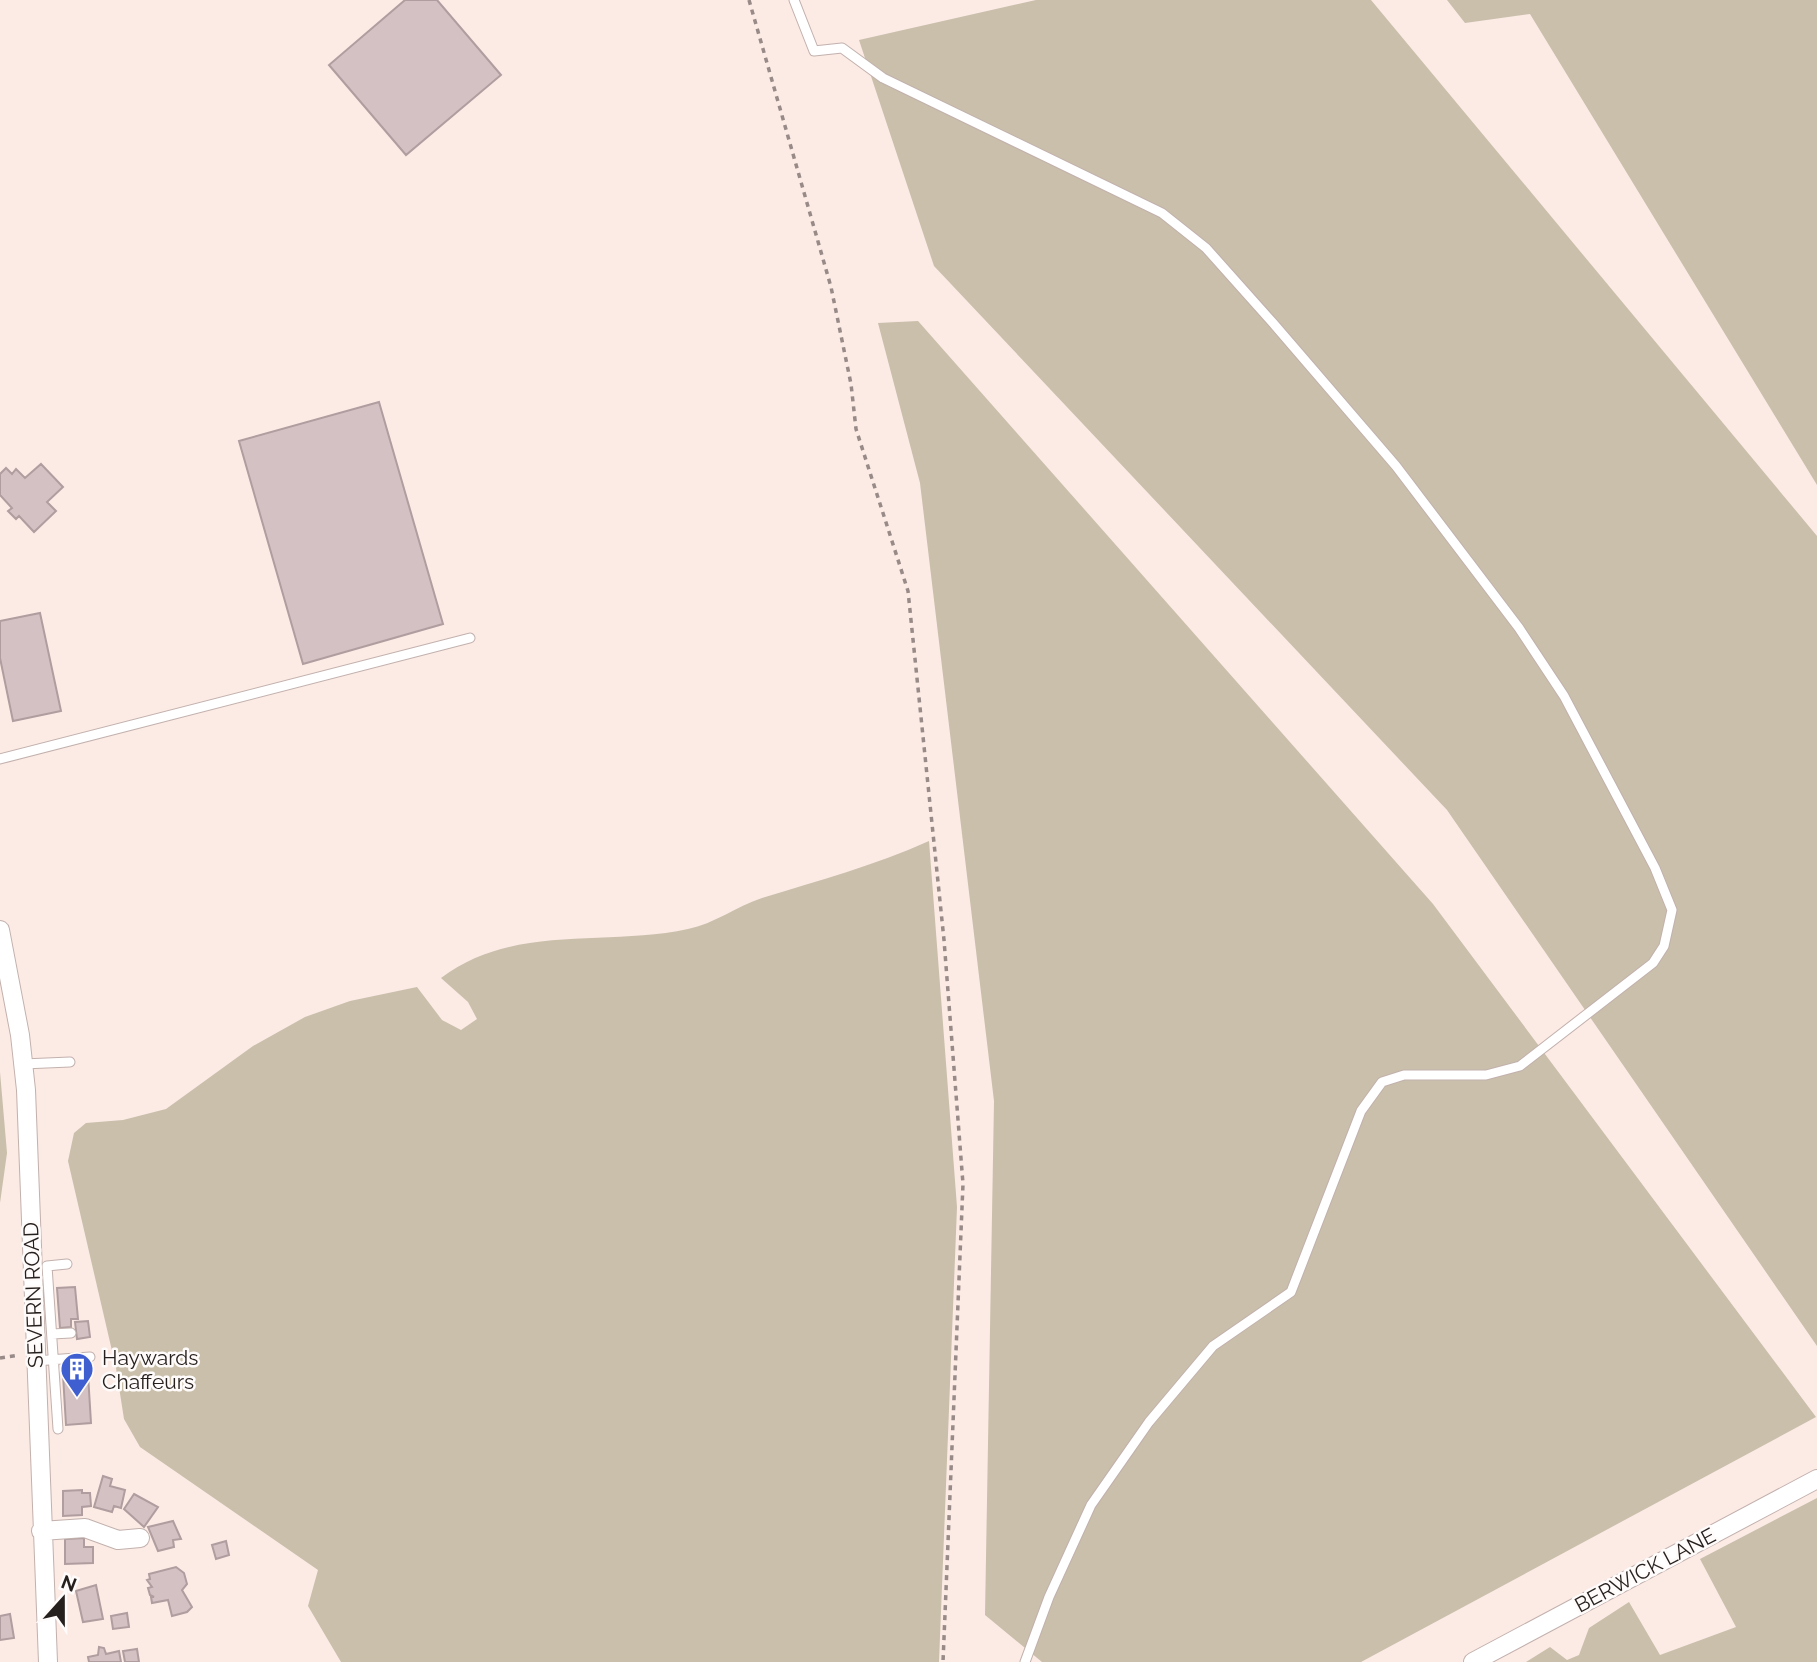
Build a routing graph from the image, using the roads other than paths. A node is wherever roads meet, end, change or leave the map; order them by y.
1 (794, 0) edge
2 (470, 638) dead end
3 (0, 759) edge
4 (0, 930) edge
5 (70, 1062) dead end
6 (23, 1063) junction
7 (67, 1264) dead end
8 (71, 1333) dead end
9 (52, 1334) junction
10 (90, 1357) dead end
11 (54, 1360) junction
12 (35, 1361) junction
13 (58, 1429) dead end
14 (1817, 1479) edge
15 (41, 1531) junction
16 (140, 1538) dead end
17 (48, 1662) edge
18 (1025, 1662) edge
19 (1474, 1662) edge

1 - 18 lane
2 - 3 lane
4 - 6 street, SEVERN ROAD
5 - 6 lane
6 - 12 street, SEVERN ROAD
7 - 9 lane
8 - 9 lane
9 - 11 lane
10 - 11 lane
11 - 12 lane
11 - 13 lane
12 - 15 street, SEVERN ROAD
14 - 19 street, BERWICK LANE
15 - 16 street
15 - 17 street, SEVERN ROAD

